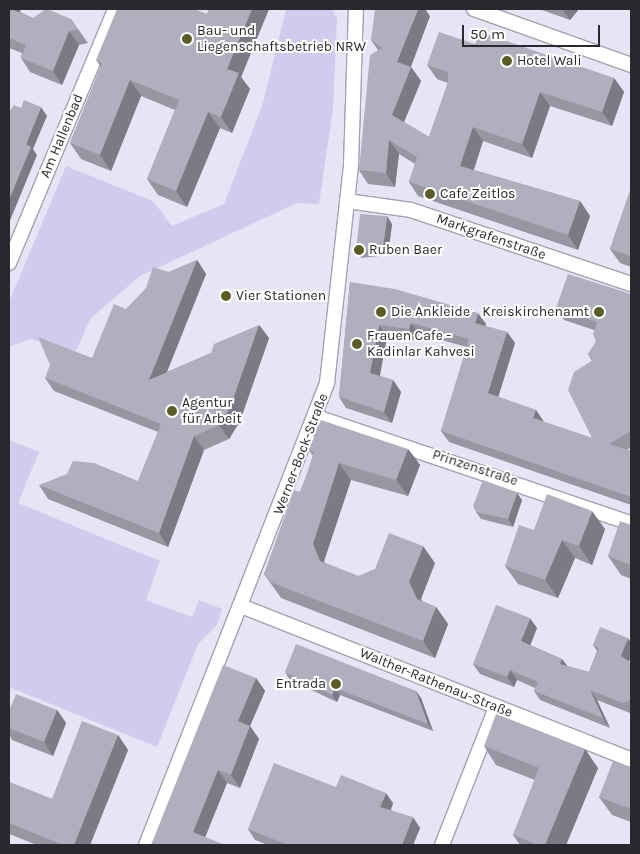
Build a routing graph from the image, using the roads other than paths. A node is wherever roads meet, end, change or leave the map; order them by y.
1 (115, 9) edge
2 (356, 9) edge
3 (474, 9) edge
4 (631, 65) edge
5 (347, 201) junction
6 (9, 263) edge
7 (631, 284) edge
8 (317, 417) junction
9 (631, 523) edge
10 (241, 606) junction
11 (496, 707) junction
12 (631, 760) edge
13 (146, 845) edge
14 (442, 845) edge

1 - 6 street, Am Hallenbad
2 - 5 street, Werner-Bock-Straße
3 - 4 street
5 - 7 street, Markgrafenstraße
5 - 8 street, Werner-Bock-Straße
8 - 9 street, Prinzenstraße
8 - 10 street, Werner-Bock-Straße
10 - 11 street, Walther-Rathenau-Straße
10 - 13 street, Werner-Bock-Straße
11 - 12 street, Walther-Rathenau-Straße
11 - 14 street

